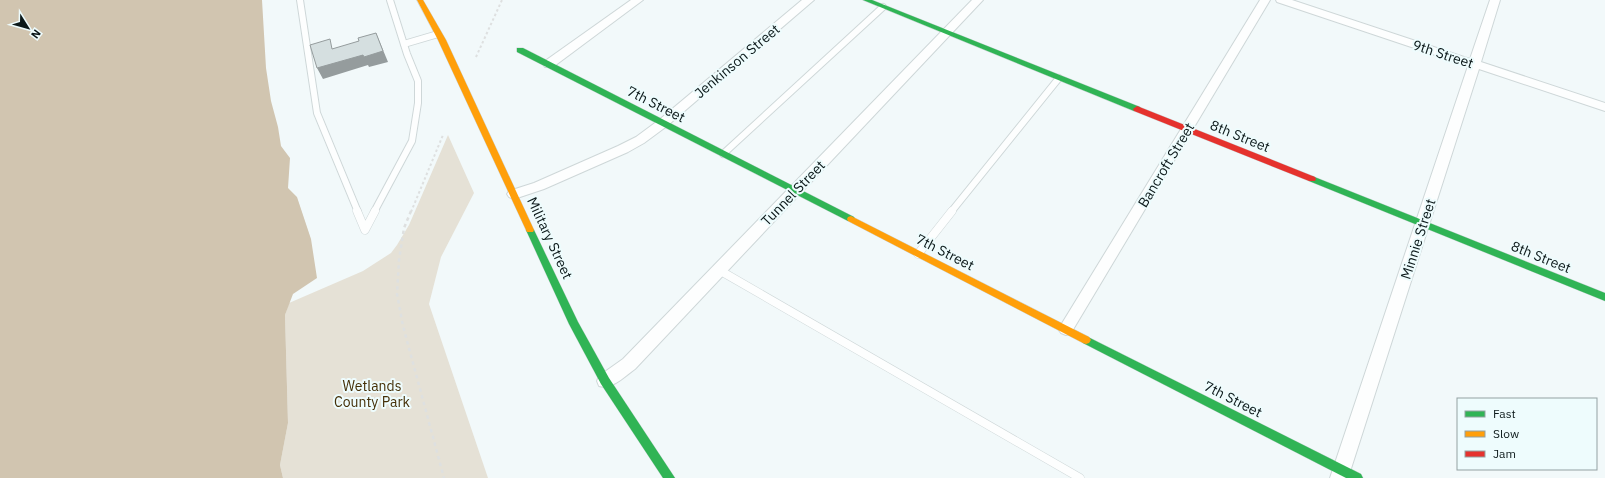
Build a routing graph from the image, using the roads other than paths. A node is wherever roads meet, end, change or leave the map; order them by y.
1 (300, 0) edge
2 (390, 0) edge
3 (420, 0) edge
4 (638, 0) edge
5 (809, 0) edge
6 (866, 0) edge
7 (978, 0) edge
8 (1265, 0) edge
9 (1281, 0) edge
10 (1495, 0) edge
11 (883, 7) junction
12 (946, 33) junction
13 (438, 34) junction
14 (404, 44) junction
15 (520, 50) dead end
16 (549, 64) junction
17 (1474, 64) junction
18 (1059, 78) junction
19 (1605, 107) edge
20 (663, 123) junction
21 (1188, 130) junction
22 (723, 154) junction
23 (795, 191) junction
24 (514, 194) junction
25 (1423, 224) junction
26 (918, 254) junction
27 (719, 270) junction
28 (1605, 297) edge
29 (1066, 330) junction
30 (605, 382) junction
31 (1340, 474) edge
32 (669, 478) edge
33 (1080, 478) edge
34 (1357, 478) edge

1 - 14 lane
2 - 14 lane
3 - 13 street, Military Street
4 - 16 street
5 - 20 street, Jenkinson Street
6 - 11 street, 8th Street
7 - 12 street, Tunnel Street
8 - 21 street, Bancroft Street
9 - 17 street, 9th Street
10 - 17 street, Minnie Street
11 - 12 street, 8th Street
11 - 22 lane
12 - 18 street, 8th Street
12 - 23 street, Tunnel Street
13 - 14 lane
13 - 24 street, Military Street
15 - 16 street, 7th Street
16 - 20 street, 7th Street
17 - 19 street, 9th Street
17 - 25 street, Minnie Street
18 - 21 street, 8th Street
18 - 26 lane
20 - 22 street, 7th Street
20 - 24 street, Jenkinson Street
21 - 25 street, 8th Street
21 - 29 street, Bancroft Street
22 - 23 street, 7th Street
23 - 26 street, 7th Street
23 - 27 street, Tunnel Street
24 - 30 street, Military Street
25 - 28 street, 8th Street
25 - 31 street, Minnie Street
26 - 29 street, 7th Street
27 - 30 street, Tunnel Street
27 - 33 lane
29 - 31 street, 7th Street
30 - 32 street, Military Street
31 - 34 street, 7th Street

